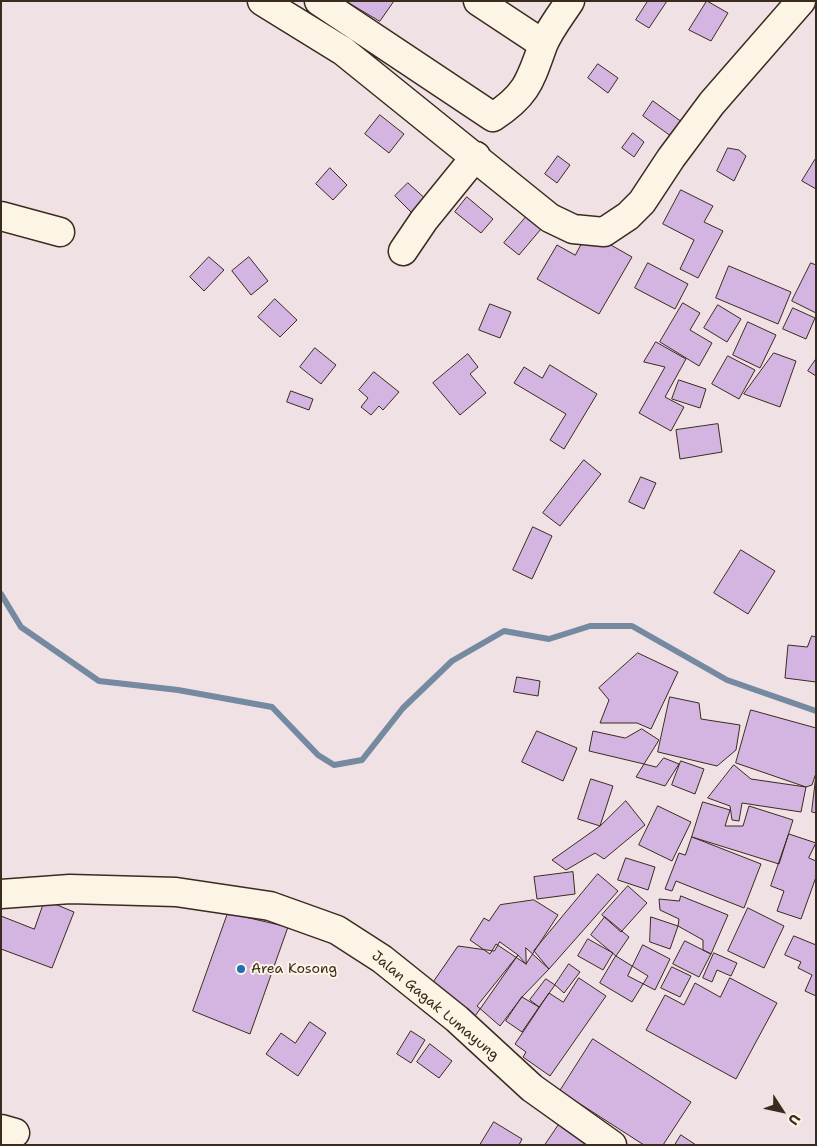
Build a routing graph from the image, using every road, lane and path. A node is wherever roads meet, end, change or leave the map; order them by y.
1 (262, 1) edge
2 (319, 1) edge
3 (478, 1) edge
4 (570, 1) edge
5 (801, 1) edge
6 (543, 44) junction
7 (476, 156) junction
8 (1, 216) edge
9 (60, 232) dead end
10 (403, 251) dead end
11 (1, 894) edge
12 (612, 1145) edge

1 - 7 street
2 - 6 street
3 - 6 street
4 - 6 street
5 - 7 street
7 - 10 street
8 - 9 street
11 - 12 street, Jalan Gagak Lumayung

